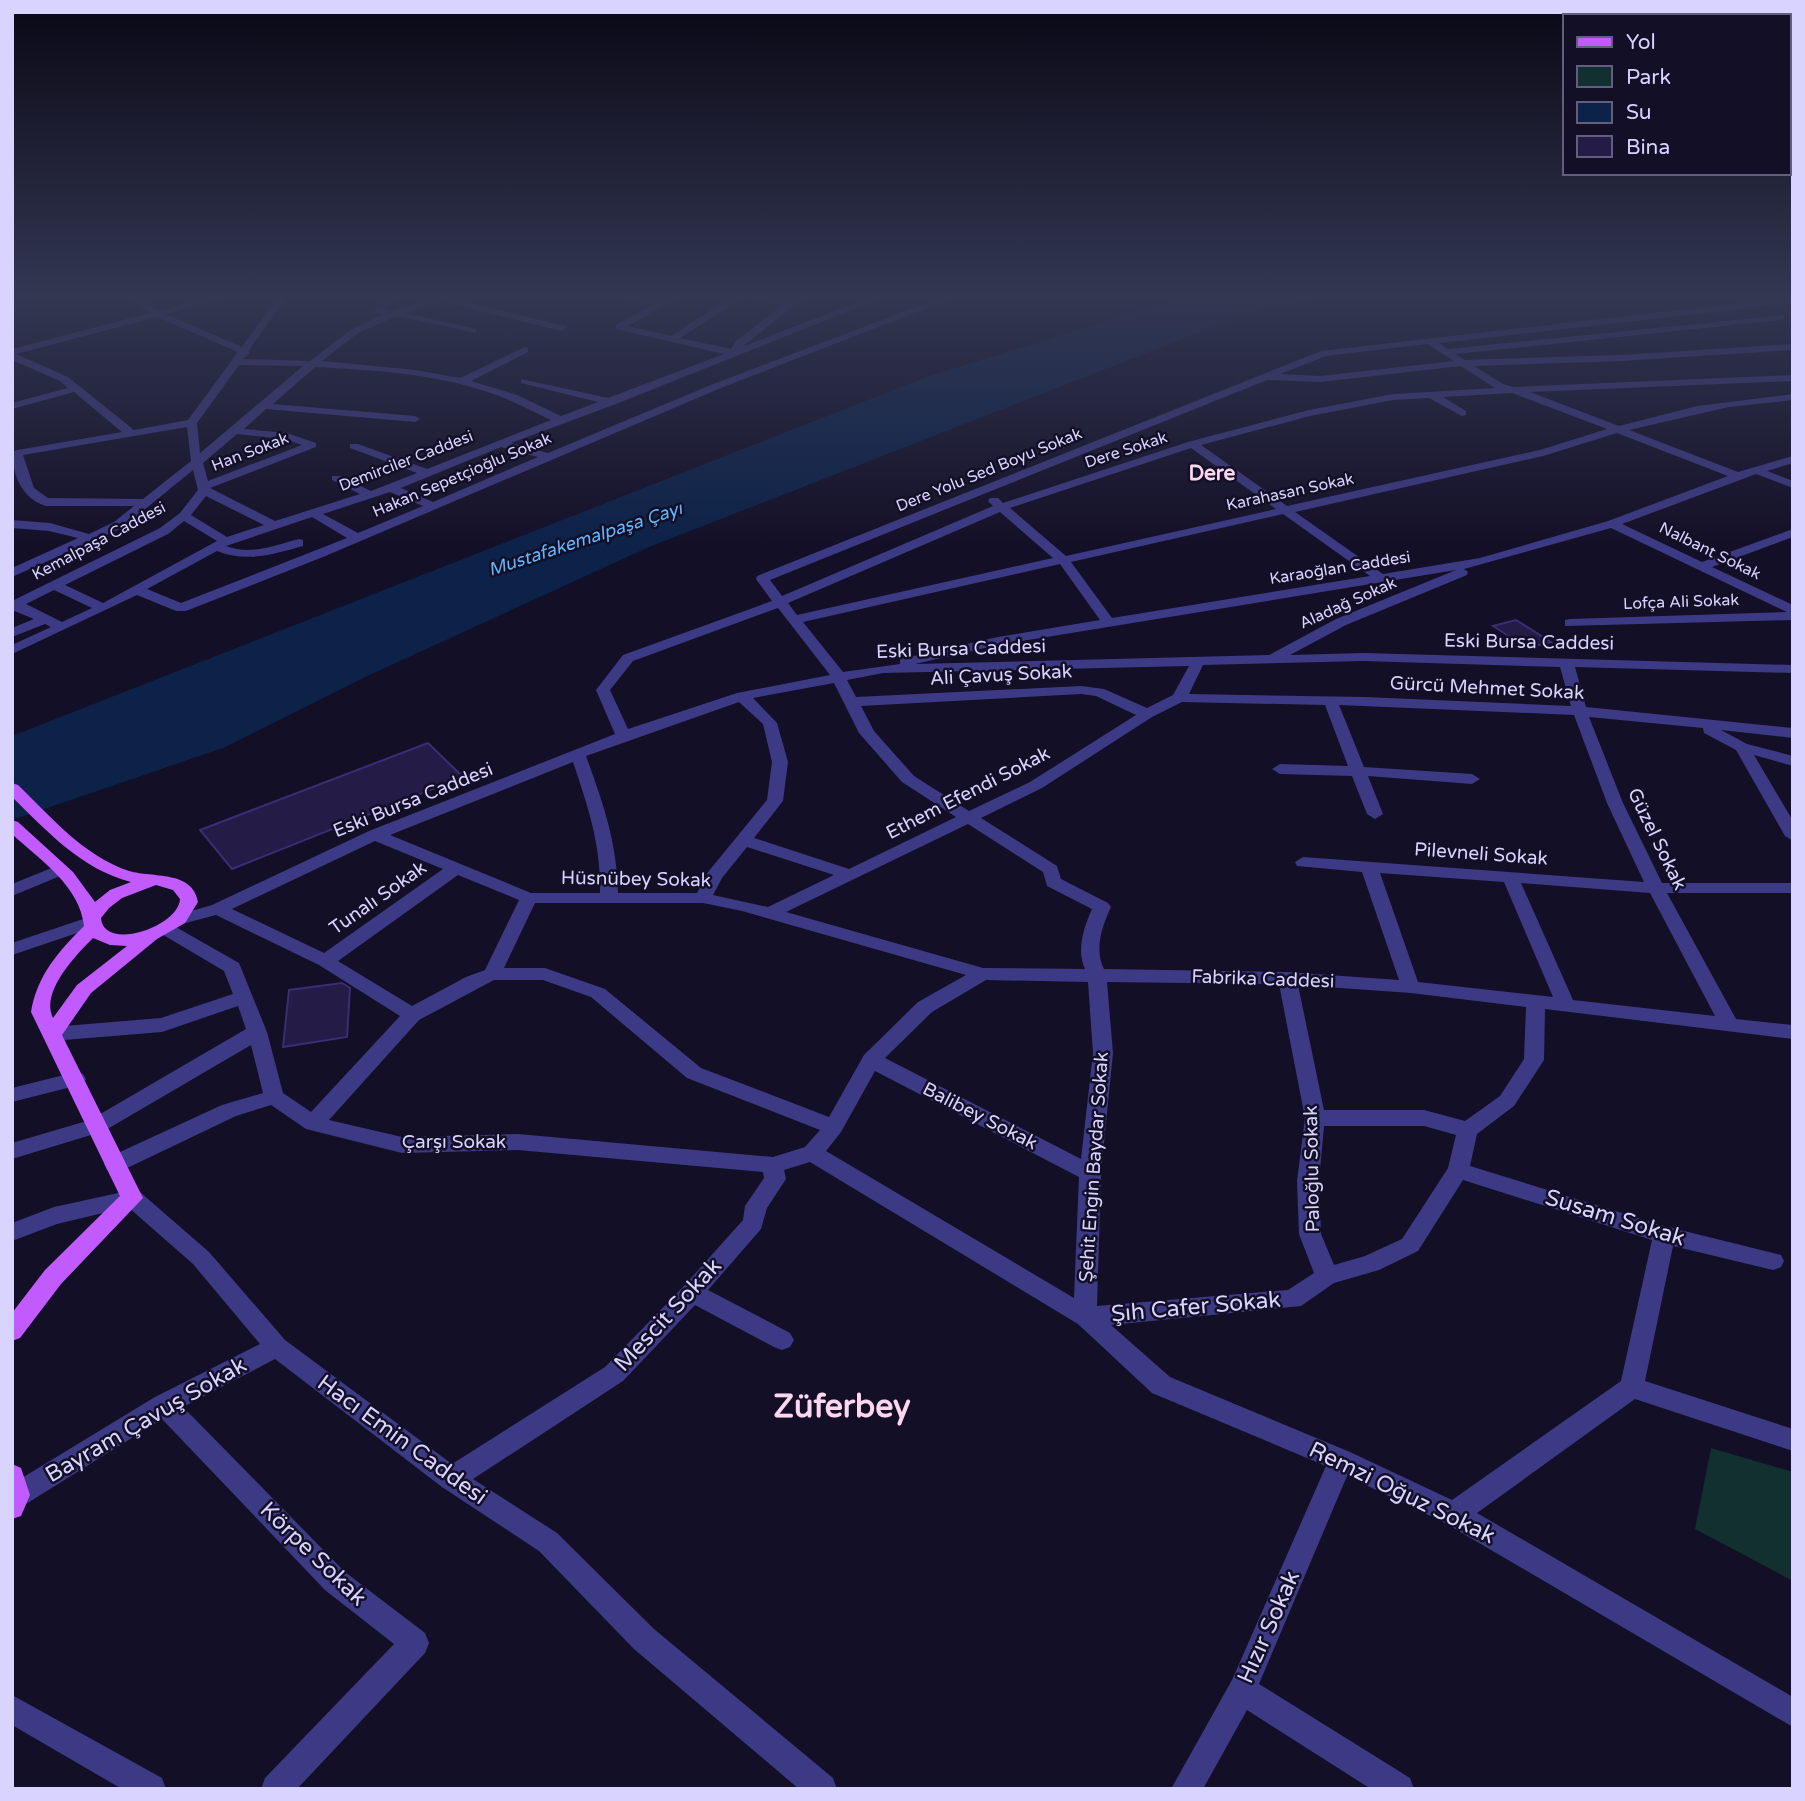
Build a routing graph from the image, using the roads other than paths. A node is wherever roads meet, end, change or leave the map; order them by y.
1 (64, 379) joint
2 (226, 379) edge
3 (294, 379) edge
4 (437, 379) edge
5 (466, 379) edge
6 (668, 379) edge
7 (735, 379) edge
8 (1263, 379) edge
9 (1488, 379) edge
10 (1766, 379) edge
11 (525, 381) dead end
12 (460, 382) junction
13 (75, 389) junction
14 (1509, 389) junction
15 (1430, 394) junction
16 (1793, 397) edge
17 (610, 402) junction
18 (12, 405) edge
19 (263, 405) junction
20 (623, 406) dead end
21 (636, 410) dead end
22 (1462, 413) dead end
23 (649, 414) junction
24 (415, 419) dead end
25 (561, 420) junction
26 (118, 421) junction
27 (192, 423) junction
28 (1616, 429) junction
29 (235, 431) junction
30 (132, 435) junction
31 (500, 443) junction
32 (1192, 444) junction
33 (354, 446) dead end
34 (15, 453) edge
35 (545, 456) junction
36 (1793, 459) edge
37 (197, 461) junction
38 (1755, 470) junction
39 (427, 473) junction
40 (1738, 475) junction
41 (336, 478) dead end
42 (19, 481) edge
43 (1793, 485) edge
44 (204, 488) junction
45 (391, 488) junction
46 (980, 491) junction
47 (371, 495) junction
48 (147, 503) junction
49 (433, 506) junction
50 (1002, 507) junction
51 (29, 509) edge
52 (1283, 510) junction
53 (315, 514) junction
54 (184, 516) junction
55 (12, 524) edge
56 (1612, 524) junction
57 (275, 526) junction
58 (1793, 533) edge
59 (87, 537) junction
60 (357, 538) junction
61 (299, 543) dead end
62 (220, 544) junction
63 (1062, 559) junction
64 (1481, 562) junction
65 (1702, 566) junction
66 (16, 568) edge
67 (1382, 579) junction
68 (57, 583) junction
69 (137, 590) junction
70 (778, 603) junction
71 (14, 605) edge
72 (103, 608) junction
73 (1793, 610) edge
74 (1793, 616) edge
75 (45, 619) junction
76 (793, 620) junction
77 (1109, 623) junction
78 (1570, 623) dead end
79 (61, 627) junction
80 (12, 633) edge
81 (12, 650) edge
82 (1269, 660) junction
83 (1198, 662) junction
84 (1566, 662) junction
85 (883, 669) junction
86 (1793, 669) edge
87 (838, 676) junction
88 (742, 696) junction
89 (1179, 698) junction
90 (1330, 700) junction
91 (852, 702) junction
92 (1578, 710) junction
93 (1147, 714) junction
94 (1700, 725) junction
95 (1793, 733) edge
96 (623, 736) junction
97 (1742, 747) junction
98 (578, 754) junction
99 (1793, 761) edge
100 (1280, 769) dead end
101 (1358, 771) junction
102 (1472, 779) dead end
103 (12, 788) edge
104 (1375, 814) dead end
105 (969, 819) junction
106 (12, 825) edge
107 (375, 835) junction
108 (1793, 836) edge
109 (743, 839) junction
110 (1303, 862) dead end
111 (1369, 867) junction
112 (455, 869) junction
113 (59, 870) junction
114 (850, 875) junction
115 (1510, 877) junction
116 (163, 883) junction
117 (1656, 888) junction
118 (1793, 888) edge
119 (12, 891) edge
120 (609, 897) junction
121 (529, 898) junction
122 (703, 898) junction
123 (218, 909) junction
124 (770, 914) junction
125 (92, 922) junction
126 (165, 928) junction
127 (12, 949) edge
128 (325, 961) junction
129 (492, 974) junction
130 (983, 974) junction
131 (1097, 975) junction
132 (1287, 978) junction
133 (1410, 987) junction
134 (245, 997) junction
135 (1536, 1003) junction
136 (1567, 1007) junction
137 (412, 1015) junction
138 (1730, 1027) junction
139 (257, 1032) junction
140 (1793, 1032) edge
141 (52, 1034) junction
142 (870, 1060) junction
143 (76, 1079) junction
144 (12, 1095) edge
145 (274, 1097) junction
146 (1315, 1118) junction
147 (313, 1124) junction
148 (97, 1126) junction
149 (834, 1127) junction
150 (1468, 1130) junction
151 (12, 1151) edge
152 (812, 1153) junction
153 (115, 1164) junction
154 (773, 1165) junction
155 (1458, 1170) junction
156 (1090, 1173) junction
157 (132, 1198) junction
158 (12, 1232) edge
159 (1664, 1235) junction
160 (1773, 1261) dead end
161 (1327, 1276) junction
162 (692, 1293) junction
163 (1086, 1317) junction
164 (12, 1330) edge
165 (782, 1340) dead end
166 (277, 1347) junction
167 (1632, 1387) junction
168 (164, 1405) junction
169 (1793, 1440) edge
170 (1341, 1461) junction
171 (451, 1479) junction
172 (14, 1493) edge
173 (1454, 1514) junction
174 (1242, 1690) junction
175 (12, 1709) edge
176 (1793, 1713) edge
177 (151, 1789) edge
178 (276, 1789) edge
179 (822, 1789) edge
180 (1186, 1789) edge
181 (1399, 1789) edge

1 - 13 street
1 - 18 street
2 - 27 street
3 - 19 street
4 - 12 street
5 - 12 street
6 - 17 street, Demirciler Caddesi
7 - 23 street, Hakan Sepetçioğlu Sokak
8 - 46 street, Dere Yolu Sed Boyu Sokak
9 - 14 street
10 - 14 street, Dere Sokak
11 - 17 street
12 - 25 street
13 - 18 street
13 - 26 street
14 - 15 street, Dere Sokak
14 - 28 street
15 - 22 street
15 - 32 street, Dere Sokak
16 - 28 street, Karahasan Sokak
17 - 20 street
17 - 25 street, Demirciler Caddesi
19 - 24 street
19 - 29 street
21 - 23 street
23 - 35 street, Hakan Sepetçioğlu Sokak
25 - 31 street, Demirciler Caddesi
26 - 27 street
26 - 30 street
27 - 30 street
27 - 37 street
28 - 40 street
28 - 52 street, Karahasan Sokak
29 - 37 street
29 - 44 street, Han Sokak
30 - 34 street
31 - 35 street
31 - 39 street, Demirciler Caddesi
32 - 50 street, Dere Sokak
32 - 52 street
33 - 39 street
34 - 42 street
35 - 49 street, Hakan Sepetçioğlu Sokak
36 - 38 street, Karaoğlan Caddesi
37 - 44 street
37 - 48 street
38 - 40 street, Karaoğlan Caddesi
38 - 43 street
39 - 45 street, Demirciler Caddesi
40 - 56 street, Karaoğlan Caddesi
41 - 47 street
42 - 51 street
44 - 54 street, Kemalpaşa Caddesi
44 - 57 street
45 - 47 street, Demirciler Caddesi
45 - 49 street
46 - 50 street
46 - 70 street, Dere Yolu Sed Boyu Sokak
47 - 53 street, Demirciler Caddesi
48 - 51 street
48 - 59 street
49 - 60 street, Hakan Sepetçioğlu Sokak
50 - 63 street
50 - 70 street, Dere Sokak
52 - 63 street, Karahasan Sokak
52 - 67 street
53 - 57 street, Demirciler Caddesi
53 - 60 street
54 - 62 street
54 - 68 street, Kemalpaşa Caddesi
55 - 59 street
56 - 64 street, Karaoğlan Caddesi
56 - 65 street, Nalbant Sokak
57 - 62 street, Demirciler Caddesi
58 - 65 street
59 - 66 street
60 - 69 street, Hakan Sepetçioğlu Sokak
61 - 62 street
62 - 69 street, Demirciler Caddesi
63 - 76 street, Karahasan Sokak
63 - 77 street
64 - 67 street, Karaoğlan Caddesi
64 - 82 street, Aladağ Sokak
65 - 73 street, Nalbant Sokak
66 - 68 street
67 - 77 street, Karaoğlan Caddesi
68 - 71 street, Kemalpaşa Caddesi
68 - 72 street
69 - 72 street, Demirciler Caddesi
70 - 76 street
70 - 96 street, Dere Sokak
71 - 75 street
72 - 79 street, Demirciler Caddesi
74 - 78 street, Lofça Ali Sokak
75 - 79 street
75 - 80 street
76 - 87 street
77 - 85 street, Karaoğlan Caddesi
79 - 81 street, Demirciler Caddesi
82 - 83 street, Eski Bursa Caddesi
82 - 84 street, Eski Bursa Caddesi
83 - 85 street, Eski Bursa Caddesi
83 - 89 street
84 - 86 street, Eski Bursa Caddesi
84 - 92 street, Güzel Sokak
85 - 87 street, Eski Bursa Caddesi
87 - 88 street, Eski Bursa Caddesi
87 - 91 street
88 - 96 street, Eski Bursa Caddesi
88 - 109 street
89 - 90 street, Gürcü Mehmet Sokak
89 - 93 street, Ethem Efendi Sokak
90 - 92 street, Gürcü Mehmet Sokak
90 - 101 street
91 - 93 street, Ali Çavuş Sokak
91 - 105 street
92 - 94 street, Gürcü Mehmet Sokak
92 - 117 street, Güzel Sokak
93 - 105 street, Ethem Efendi Sokak
94 - 95 street, Gürcü Mehmet Sokak
94 - 97 street
96 - 98 street, Eski Bursa Caddesi
97 - 99 street
97 - 108 street
98 - 107 street, Eski Bursa Caddesi
98 - 120 street
100 - 101 street
101 - 102 street
101 - 104 street
103 - 116 main road
105 - 114 street, Ethem Efendi Sokak
105 - 131 street, Şehit Engin Baydar Sokak
106 - 113 main road
107 - 112 street, Hüsnübey Sokak
107 - 123 street, Eski Bursa Caddesi
109 - 114 street
109 - 122 street
110 - 111 street, Pilevneli Sokak
111 - 115 street, Pilevneli Sokak
111 - 133 street
112 - 121 street, Hüsnübey Sokak
112 - 128 street, Tunalı Sokak
113 - 119 street
113 - 125 main road
114 - 124 street, Ethem Efendi Sokak
115 - 117 street, Pilevneli Sokak
115 - 136 street
116 - 125 main road, Hacı Emin Caddesi
116 - 126 main road
117 - 118 street, Pilevneli Sokak
117 - 138 street, Güzel Sokak
120 - 121 street, Hüsnübey Sokak
120 - 122 street, Hüsnübey Sokak
121 - 129 street
122 - 124 street, Hüsnübey Sokak
123 - 126 street, Eski Bursa Caddesi
123 - 128 street
124 - 130 street, Hüsnübey Sokak
125 - 126 main road
125 - 127 street
125 - 141 main road, Hacı Emin Caddesi
126 - 134 street
126 - 141 main road
128 - 137 street
129 - 137 street
129 - 149 street
130 - 131 street, Fabrika Caddesi
130 - 142 street
131 - 132 street, Fabrika Caddesi
131 - 156 street, Şehit Engin Baydar Sokak
132 - 133 street, Fabrika Caddesi
132 - 146 street, Paloğlu Sokak
133 - 135 street, Fabrika Caddesi
134 - 139 street
134 - 141 street
135 - 136 street, Fabrika Caddesi
135 - 150 street
136 - 138 street, Fabrika Caddesi
137 - 147 street
138 - 140 street, Fabrika Caddesi
139 - 145 street
139 - 148 street
141 - 143 main road, Hacı Emin Caddesi
142 - 149 street
142 - 156 street, Balibey Sokak
143 - 144 street
143 - 148 main road, Hacı Emin Caddesi
145 - 147 street, Çarşı Sokak
145 - 153 street
146 - 150 street
146 - 161 street, Paloğlu Sokak
147 - 154 street, Çarşı Sokak
148 - 151 street
148 - 153 main road, Hacı Emin Caddesi
149 - 152 street
150 - 155 street, Şıh Cafer Sokak
152 - 154 street, Çarşı Sokak
152 - 163 street, Şıh Cafer Sokak
153 - 157 main road, Hacı Emin Caddesi
154 - 162 street, Mescit Sokak
155 - 159 street, Susam Sokak
155 - 161 street, Şıh Cafer Sokak
156 - 163 street, Şehit Engin Baydar Sokak
157 - 158 street
157 - 164 main road
157 - 166 street, Hacı Emin Caddesi
159 - 160 street, Susam Sokak
159 - 167 street
161 - 163 street, Şıh Cafer Sokak
162 - 165 street
162 - 171 street, Mescit Sokak
163 - 170 street, Remzi Oğuz Sokak
166 - 168 street, Bayram Çavuş Sokak
166 - 171 street, Hacı Emin Caddesi
167 - 169 street
167 - 173 street
168 - 172 street, Bayram Çavuş Sokak
168 - 178 street, Körpe Sokak
170 - 173 street, Remzi Oğuz Sokak
170 - 174 street, Hızır Sokak
171 - 179 street, Hacı Emin Caddesi
173 - 176 street, Remzi Oğuz Sokak
174 - 180 street, Hızır Sokak
174 - 181 street
175 - 177 street

